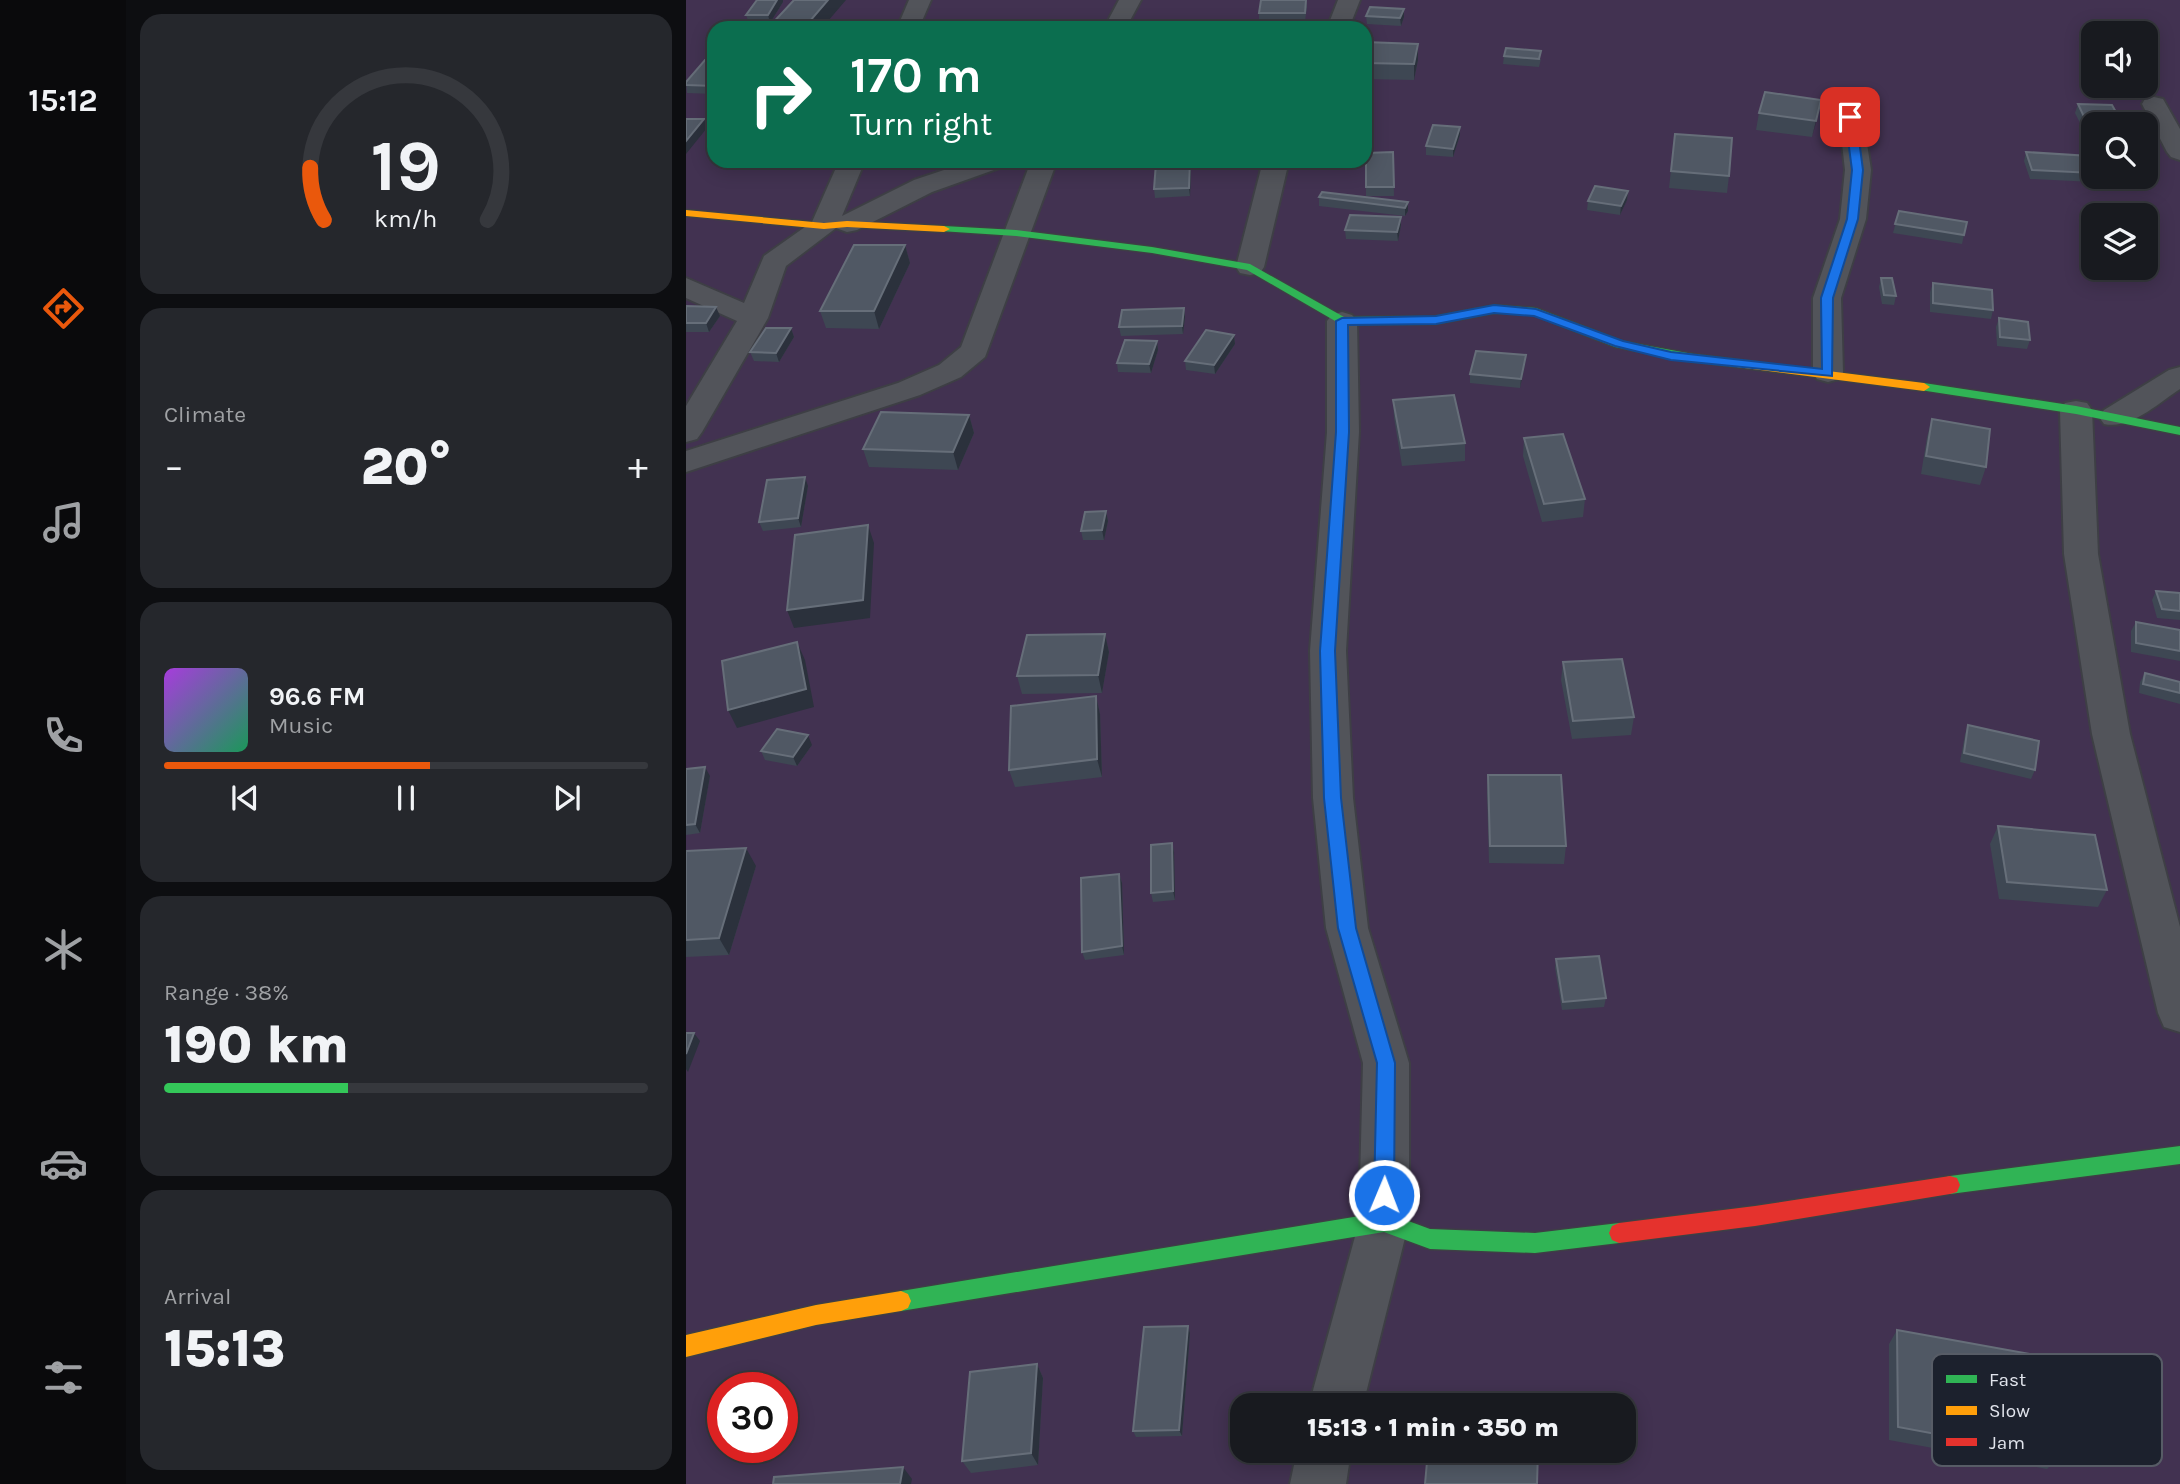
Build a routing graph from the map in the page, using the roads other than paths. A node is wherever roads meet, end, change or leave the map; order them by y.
1 (920, 0) edge
2 (1130, 0) edge
3 (1349, 0) edge
4 (911, 21) edge
5 (1119, 21) edge
6 (1341, 21) edge
7 (2154, 104) dead end
8 (1850, 117) dead end
9 (2180, 152) edge
10 (850, 168) edge
11 (976, 168) edge
12 (1041, 168) edge
13 (1274, 168) edge
14 (686, 213) edge
15 (836, 225) junction
16 (1016, 233) junction
17 (1250, 267) junction
18 (686, 287) edge
19 (753, 318) junction
20 (1342, 321) junction
21 (1828, 373) junction
22 (2180, 376) edge
23 (2076, 410) junction
24 (2115, 417) junction
25 (2180, 430) edge
26 (686, 432) edge
27 (686, 462) edge
28 (2180, 1013) edge
29 (2180, 1155) edge
30 (1384, 1222) junction
31 (686, 1346) edge
32 (1339, 1393) edge
33 (1322, 1463) edge
34 (1318, 1484) edge

1 - 4 street
2 - 5 street
3 - 6 street
7 - 9 street
8 - 21 street
10 - 15 street
11 - 15 street
12 - 16 street
13 - 17 street
14 - 15 street
15 - 16 street
15 - 19 street
16 - 17 street
16 - 27 street
17 - 20 street
18 - 19 street
19 - 26 street
20 - 21 street
20 - 30 street
21 - 23 street
22 - 24 street
23 - 24 street
23 - 28 street
24 - 25 street
29 - 30 street
30 - 31 street
30 - 32 street
33 - 34 street

